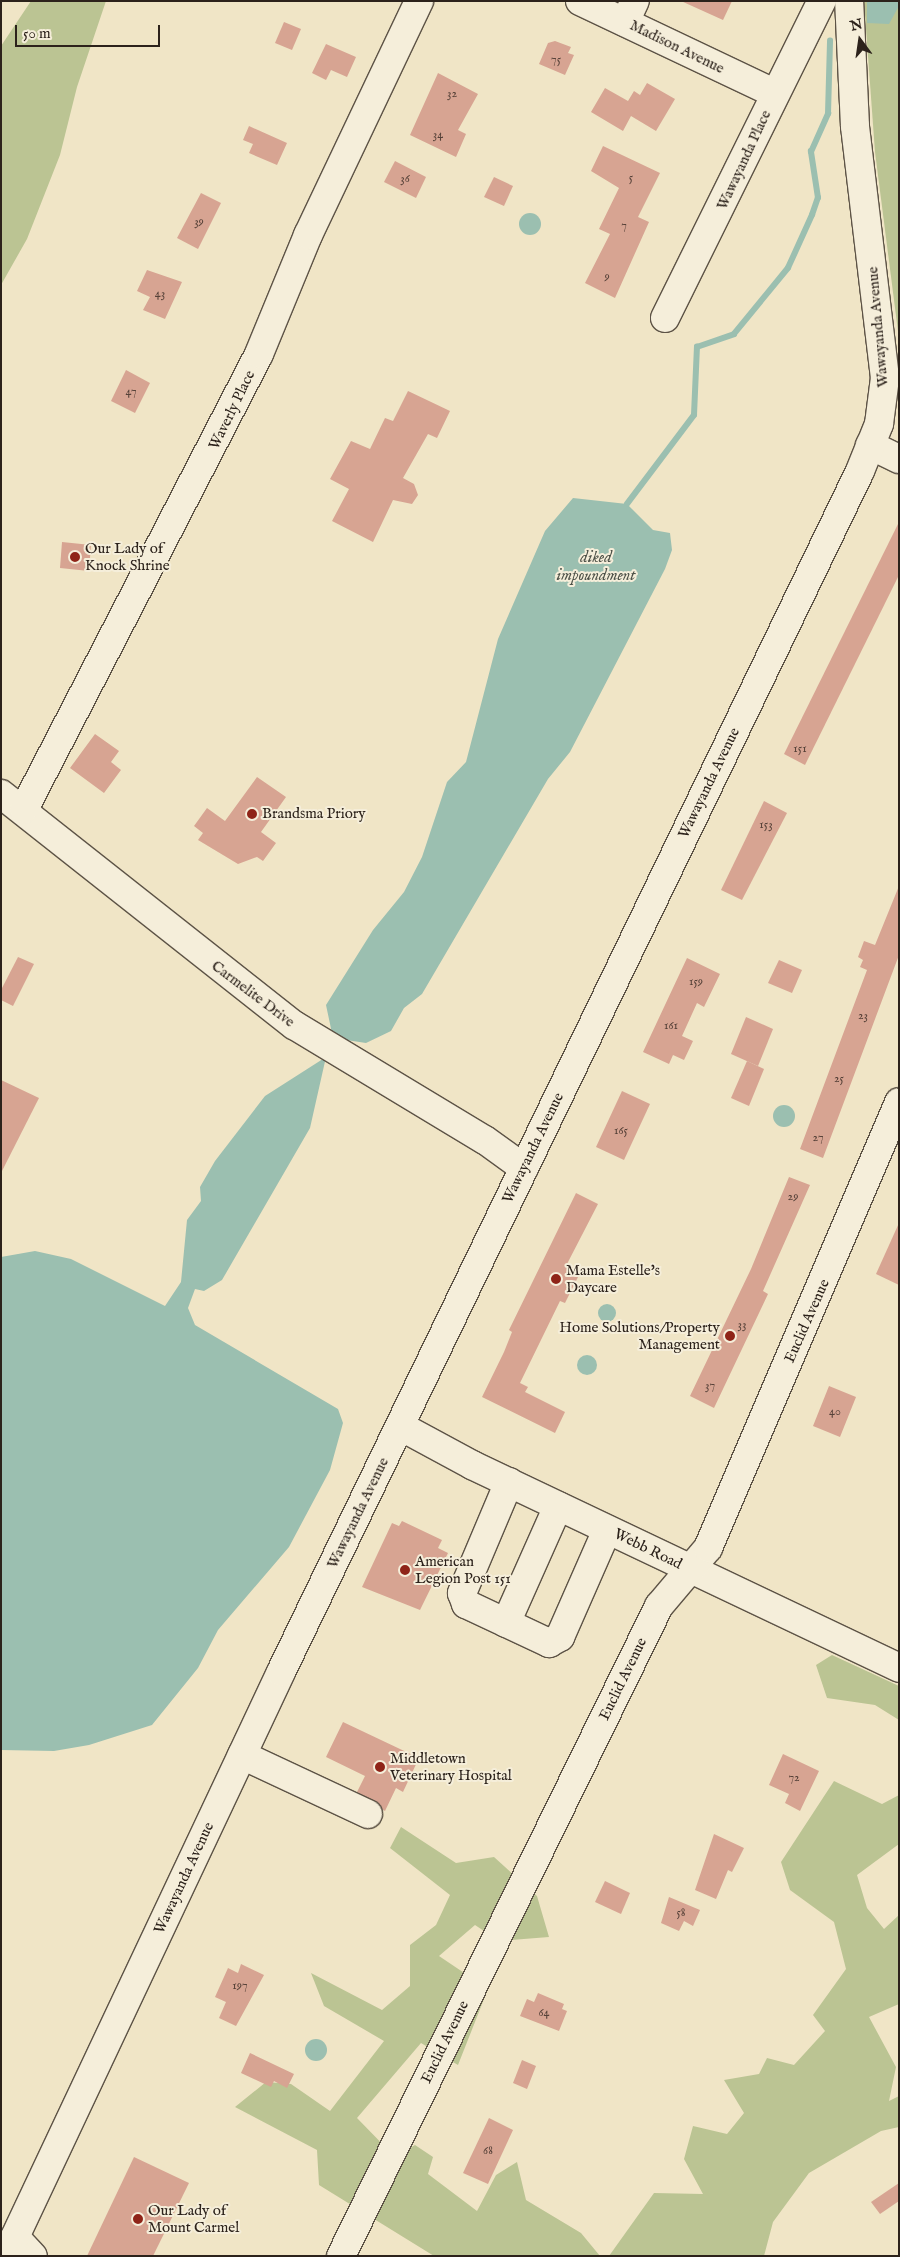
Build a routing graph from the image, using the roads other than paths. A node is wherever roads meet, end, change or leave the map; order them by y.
1 (420, 1) edge
2 (580, 1) edge
3 (822, 1) edge
4 (849, 1) edge
5 (630, 11) edge
6 (774, 93) junction
7 (665, 318) dead end
8 (870, 445) junction
9 (899, 459) edge
10 (1, 794) edge
11 (24, 810) junction
12 (899, 1102) edge
13 (524, 1168) junction
14 (400, 1426) junction
15 (509, 1482) junction
16 (558, 1506) junction
17 (608, 1530) junction
18 (690, 1570) junction
19 (506, 1623) junction
20 (899, 1668) edge
21 (242, 1755) junction
22 (368, 1814) dead end
23 (18, 2249) edge
24 (341, 2256) edge

1 - 11 street, Waverly Place
2 - 5 street, Madison Avenue
3 - 6 street, Wawayanda Place
4 - 8 street, Wawayanda Avenue
5 - 6 street, Madison Avenue
6 - 7 street, Wawayanda Place
8 - 9 street
8 - 13 street, Wawayanda Avenue
10 - 11 street, Carmelite Drive
11 - 13 street, Carmelite Drive
12 - 18 street, Euclid Avenue
13 - 14 street, Wawayanda Avenue
14 - 15 street, Webb Road
14 - 21 street, Wawayanda Avenue
15 - 16 street, Webb Road
15 - 19 street
16 - 17 street, Webb Road
16 - 19 street
17 - 18 street, Webb Road
17 - 19 street
18 - 20 street, Webb Road
18 - 24 street, Euclid Avenue
21 - 22 street
21 - 23 street, Wawayanda Avenue

